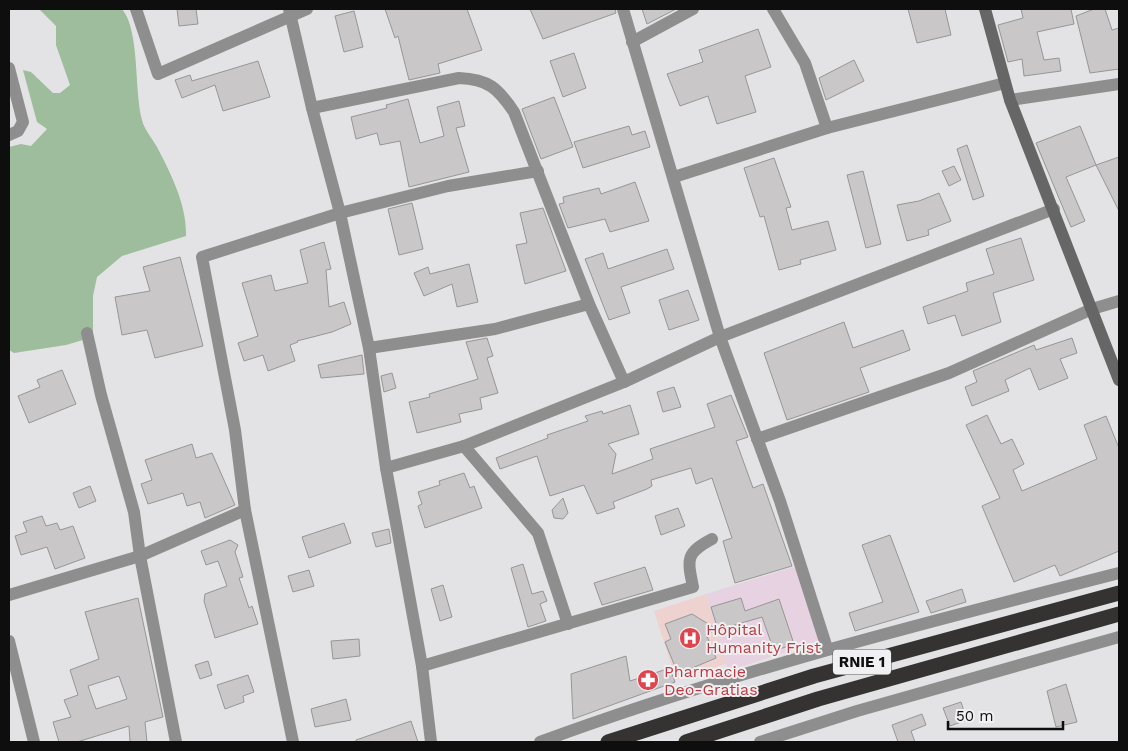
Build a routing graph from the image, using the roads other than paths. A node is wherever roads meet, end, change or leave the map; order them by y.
1 (136, 9) edge
2 (307, 9) edge
3 (623, 9) edge
4 (693, 9) edge
5 (774, 9) edge
6 (985, 9) edge
7 (290, 12) edge
8 (632, 42) junction
9 (9, 68) edge
10 (1005, 83) junction
11 (1119, 84) edge
12 (1010, 100) junction
13 (312, 108) junction
14 (828, 128) junction
15 (9, 135) edge
16 (538, 171) junction
17 (674, 177) junction
18 (1054, 209) junction
19 (340, 213) junction
20 (1119, 301) edge
21 (589, 304) junction
22 (1092, 309) junction
23 (87, 333) dead end
24 (720, 337) junction
25 (369, 348) junction
26 (1119, 380) edge
27 (624, 382) junction
28 (757, 440) junction
29 (464, 446) junction
30 (386, 468) junction
31 (245, 510) junction
32 (712, 538) dead end
33 (140, 556) junction
34 (1119, 573) edge
35 (1119, 593) edge
36 (9, 595) edge
37 (1119, 614) edge
38 (568, 624) junction
39 (1119, 637) edge
40 (9, 641) edge
41 (827, 648) junction
42 (422, 666) junction
43 (34, 742) edge
44 (176, 742) edge
45 (293, 742) edge
46 (431, 742) edge
47 (540, 742) edge
48 (608, 742) edge
49 (686, 742) edge
50 (760, 742) edge

1 - 7 street
2 - 7 street
3 - 8 street
4 - 8 street
5 - 14 street
6 - 10 street
7 - 13 street
8 - 17 street
9 - 15 street
10 - 12 street
10 - 14 street
11 - 12 street
12 - 18 street
13 - 16 street
13 - 19 street
14 - 17 street
16 - 19 street
16 - 21 street
17 - 24 street
18 - 22 street
18 - 24 street
19 - 25 street
19 - 31 street
20 - 22 street
21 - 25 street
21 - 27 street
22 - 26 street
22 - 28 street
23 - 33 street
24 - 27 street
24 - 28 street
25 - 30 street
27 - 29 street
28 - 41 street
29 - 30 street
29 - 38 street
30 - 42 street
31 - 33 street
31 - 45 street
32 - 38 street
33 - 36 street
33 - 44 street
34 - 41 street
35 - 48 highway, RNIE 1
37 - 49 highway, RNIE 1
38 - 42 street
39 - 50 street
40 - 43 street
41 - 47 street
42 - 46 street

